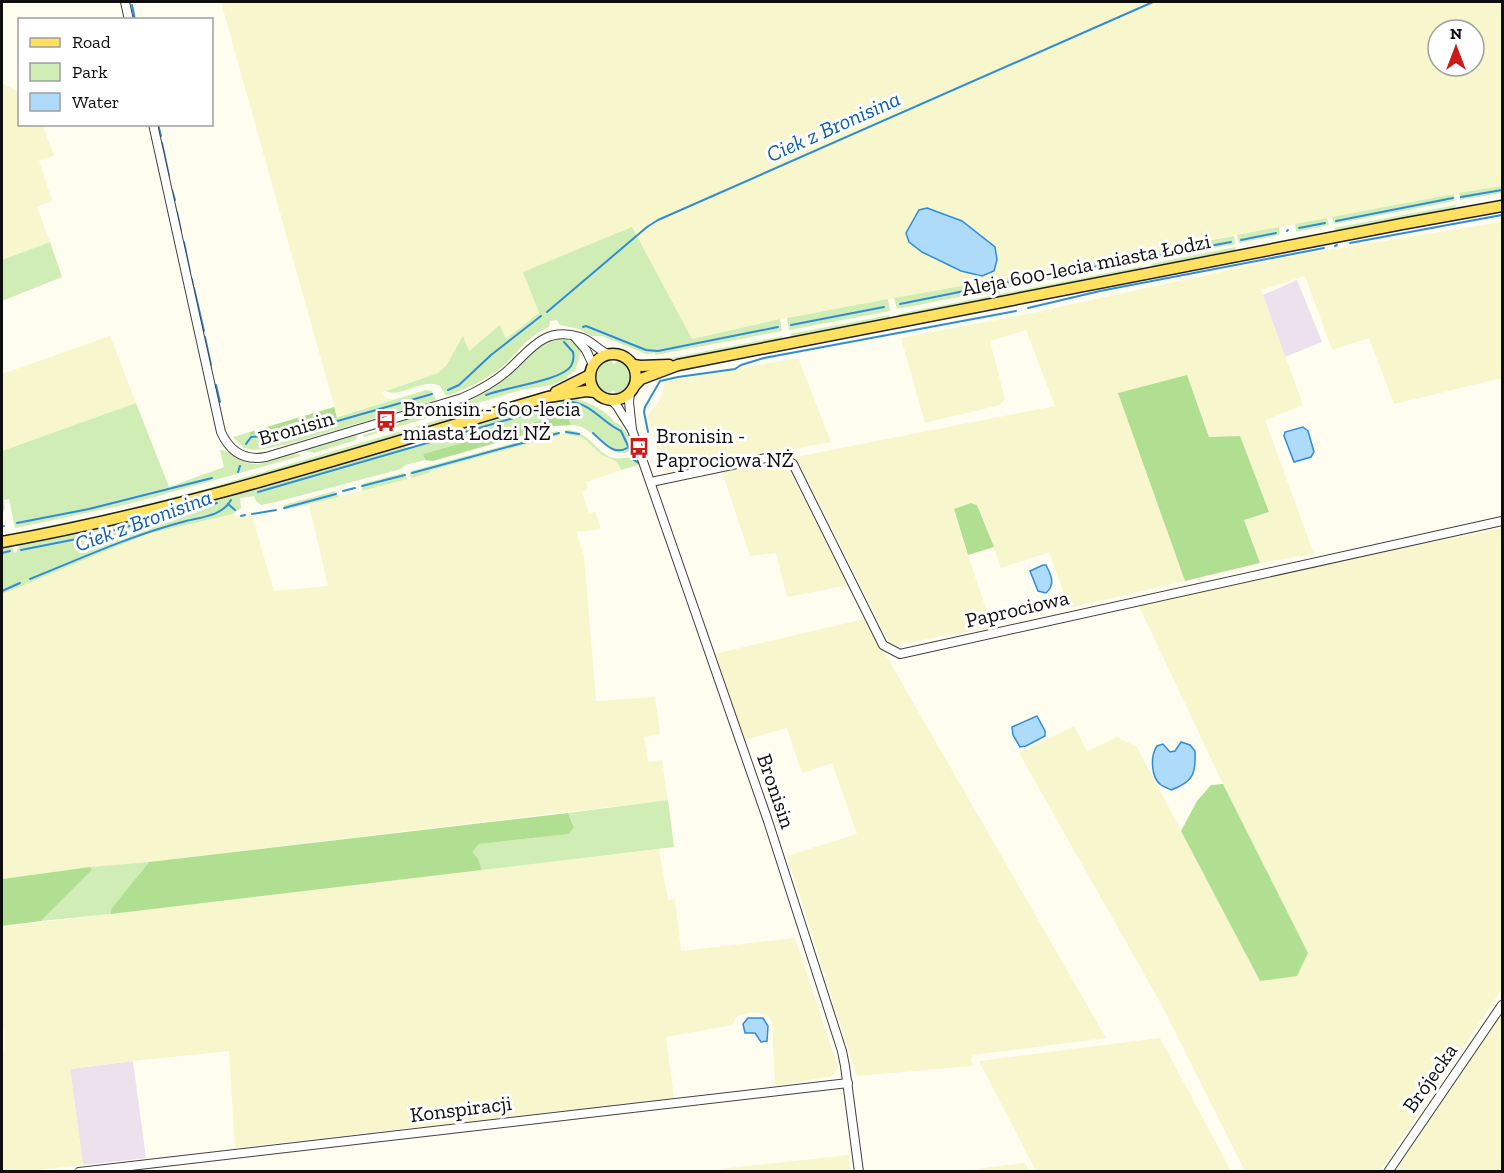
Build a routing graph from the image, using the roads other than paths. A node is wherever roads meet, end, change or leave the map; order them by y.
1 (125, 2) edge
2 (129, 18) edge
3 (153, 126) edge
4 (1503, 206) edge
5 (574, 336) junction
6 (608, 354) junction
7 (634, 365) junction
8 (678, 365) junction
9 (591, 370) junction
10 (633, 389) junction
11 (595, 392) junction
12 (548, 397) junction
13 (611, 400) junction
14 (632, 430) junction
15 (651, 482) junction
16 (1503, 521) edge
17 (2, 542) edge
18 (1503, 1005) edge
19 (848, 1083) junction
20 (79, 1172) edge
21 (859, 1172) edge
22 (1388, 1172) edge

1 - 2 street
3 - 5 street, Bronisin
4 - 8 main road, Aleja 600-lecia miasta Łodzi
5 - 6 street, Bronisin
5 - 9 street
6 - 7 main road
6 - 9 main road
7 - 8 main road, Aleja 600-lecia miasta Łodzi
7 - 10 main road
8 - 10 main road, Aleja 600-lecia miasta Łodzi
9 - 11 main road
9 - 12 main road
10 - 13 main road
10 - 14 street, Bronisin
11 - 12 main road
11 - 13 main road
12 - 17 main road
13 - 14 street, Bronisin
14 - 15 street, Bronisin
15 - 16 street, Paprociowa
15 - 19 street, Bronisin
18 - 22 street, Brójecka
19 - 20 street, Konspiracji
19 - 21 street, Bronisin

